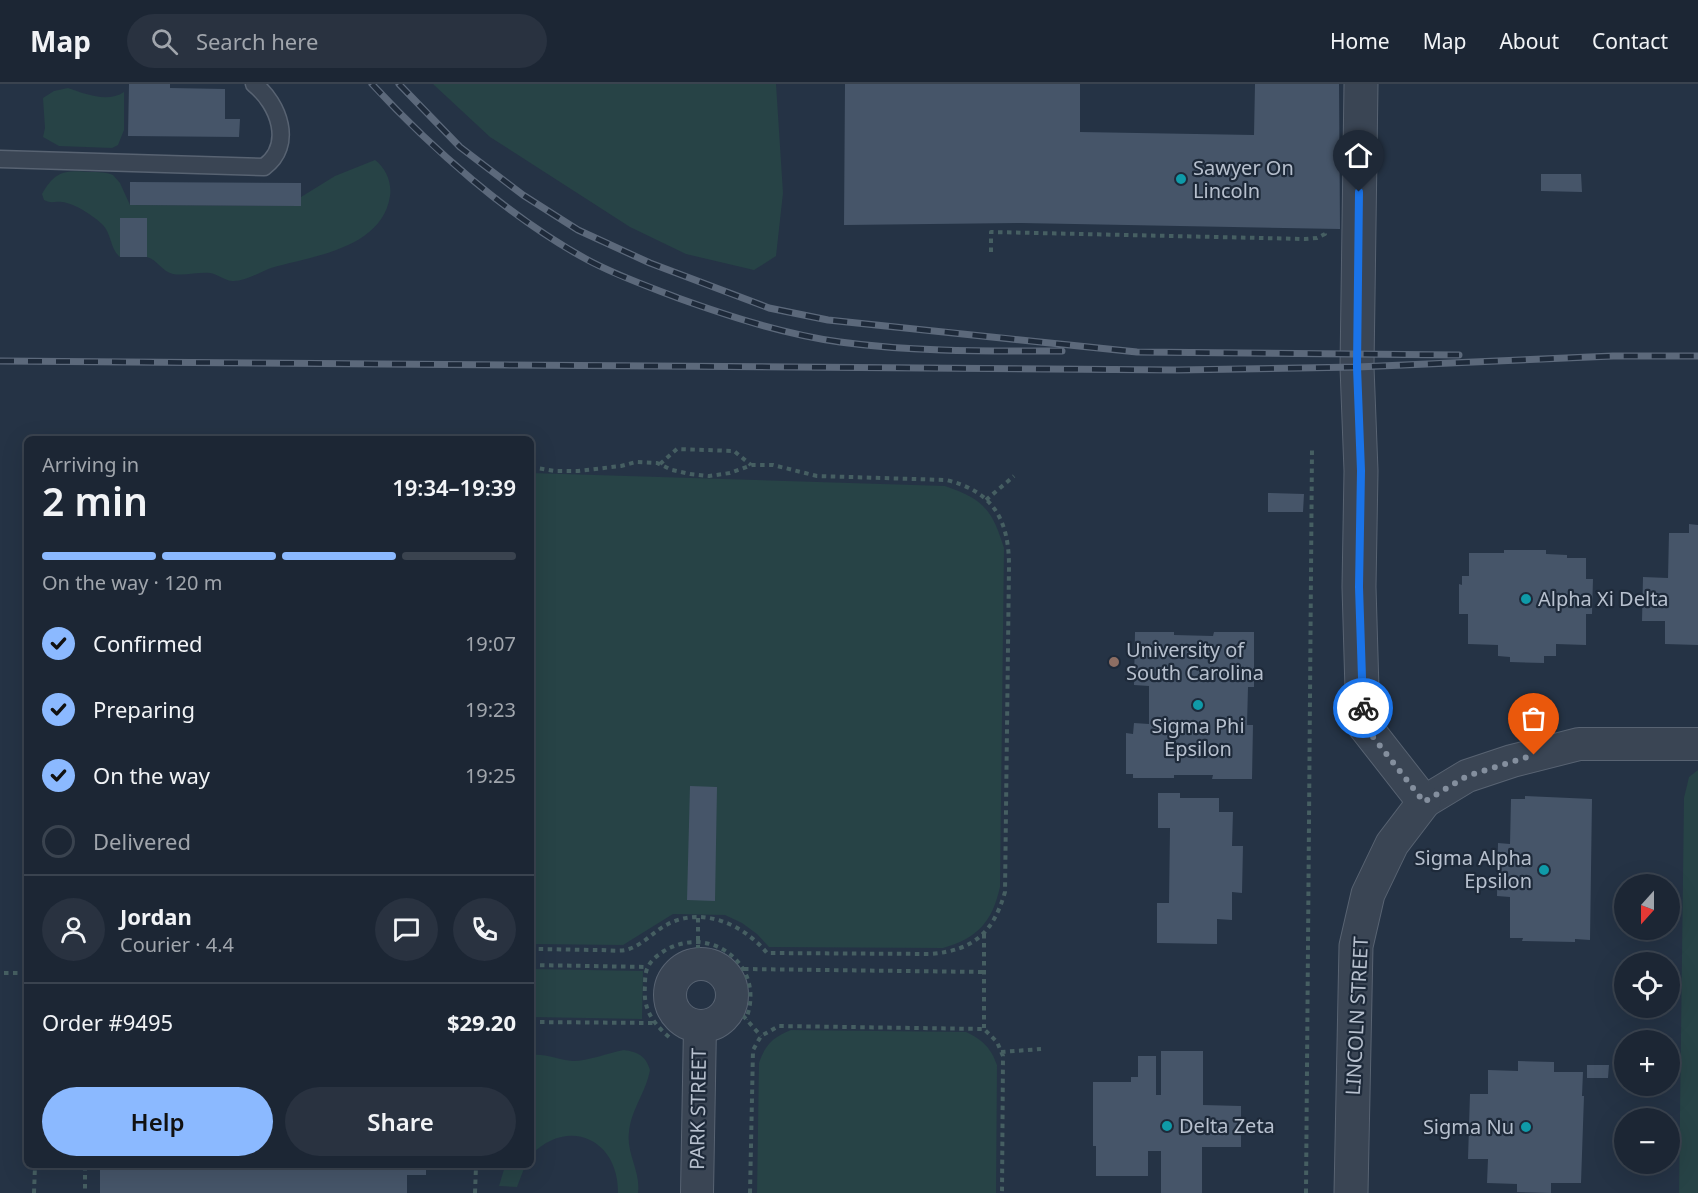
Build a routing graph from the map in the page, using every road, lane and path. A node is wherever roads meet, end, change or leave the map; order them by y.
1 (254, 84) edge
2 (1361, 84) edge
3 (0, 159) edge
4 (1325, 223) dead end
5 (991, 252) dead end
6 (1312, 450) dead end
7 (660, 464) junction
8 (752, 465) junction
9 (534, 468) edge
10 (1014, 476) dead end
11 (986, 500) junction
12 (1698, 744) edge
13 (1424, 802) junction
14 (698, 918) junction
15 (984, 933) junction
16 (534, 949) edge
17 (698, 954) junction
18 (534, 966) edge
19 (648, 968) junction
20 (744, 969) junction
21 (984, 972) junction
22 (4, 973) dead end
23 (24, 974) edge
24 (739, 1011) junction
25 (534, 1022) edge
26 (700, 1026) junction
27 (984, 1029) junction
28 (761, 1036) junction
29 (1041, 1049) dead end
30 (1002, 1052) junction
31 (35, 1168) edge
32 (84, 1168) edge
33 (476, 1168) edge
34 (34, 1193) edge
35 (85, 1193) edge
36 (475, 1193) edge
37 (696, 1193) edge
38 (750, 1193) edge
39 (1002, 1193) edge
40 (1306, 1193) edge
41 (1351, 1193) edge

1 - 3 lane
2 - 13 street
4 - 5 path
6 - 40 path
7 - 8 path
7 - 8 path
7 - 9 path
8 - 11 path
10 - 11 path
11 - 15 path
12 - 13 street
13 - 41 street, LINCOLN STREET
14 - 15 path
14 - 16 path
14 - 17 path
15 - 21 path
17 - 19 path
17 - 20 path
17 - 24 street
17 - 26 street, PARK STREET
18 - 19 path
19 - 25 path
20 - 21 path
20 - 24 path
21 - 27 path
22 - 23 path
24 - 26 street, PARK STREET
24 - 28 path
26 - 37 street, PARK STREET
27 - 28 path
27 - 30 path
28 - 38 path
29 - 30 path
30 - 39 path
31 - 34 path
32 - 35 path
33 - 36 path

